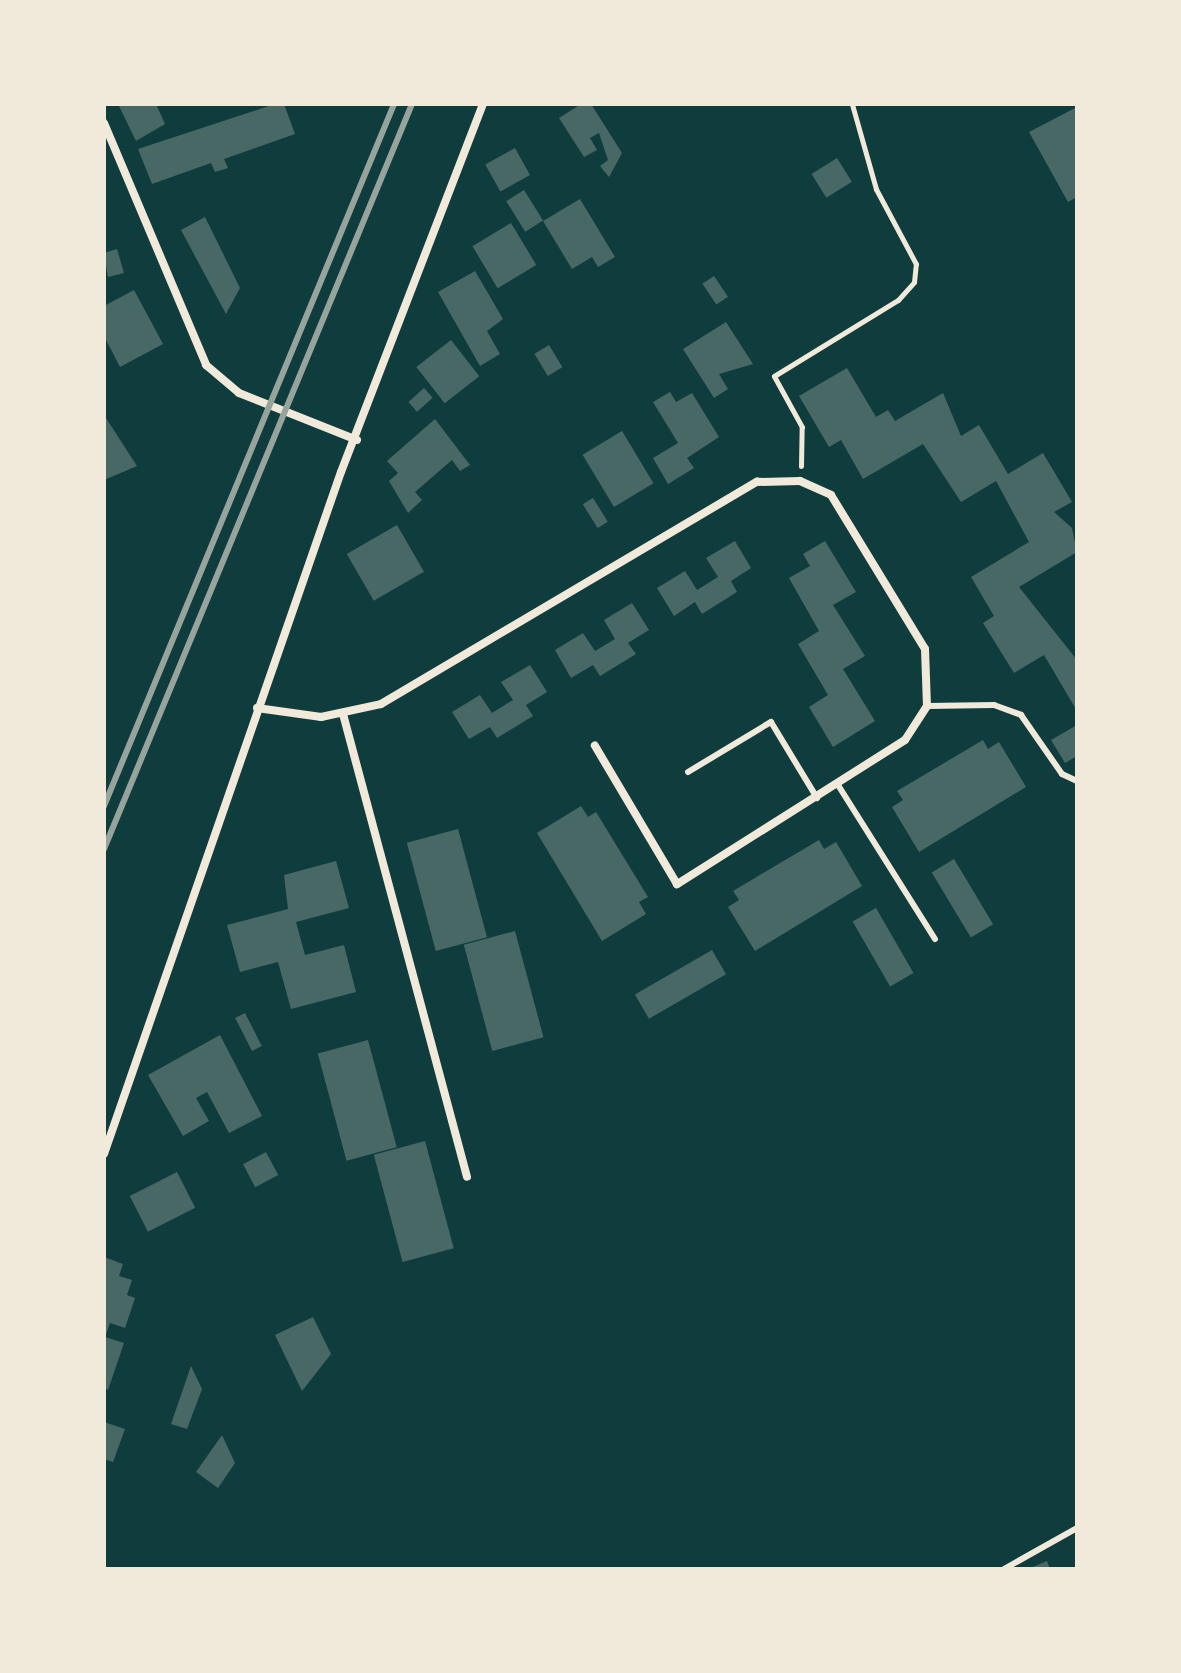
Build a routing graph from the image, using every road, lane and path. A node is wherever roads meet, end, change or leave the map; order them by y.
1 (483, 104) edge
2 (852, 104) edge
3 (104, 123) edge
4 (357, 440) junction
5 (800, 481) junction
6 (927, 706) junction
7 (257, 708) junction
8 (343, 714) junction
9 (595, 746) dead end
10 (688, 772) dead end
11 (1077, 781) edge
12 (838, 785) junction
13 (817, 798) junction
14 (935, 939) dead end
15 (104, 1154) edge
16 (467, 1177) dead end
17 (1077, 1528) edge
18 (1004, 1569) edge

1 - 4 street
2 - 5 path
3 - 4 street
4 - 7 street
5 - 6 street
5 - 8 street
6 - 11 lane
6 - 12 street
7 - 8 street
7 - 15 street
8 - 16 street
9 - 13 street
10 - 13 lane
12 - 13 street
12 - 14 lane
17 - 18 lane

